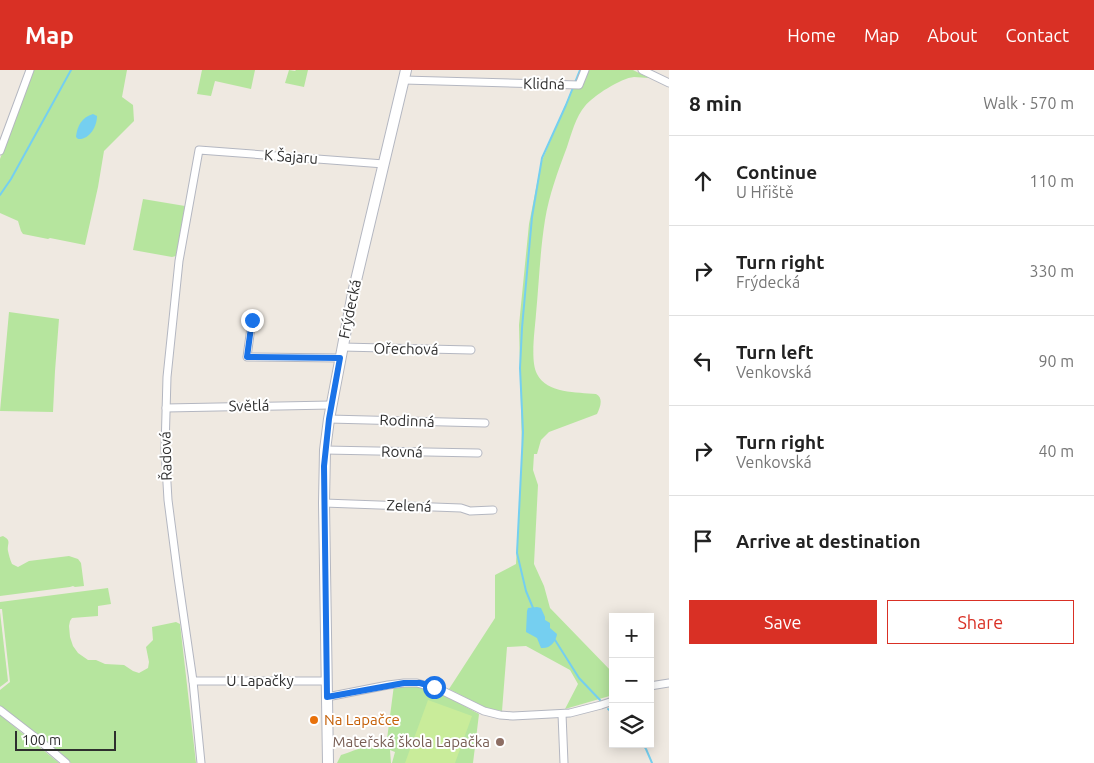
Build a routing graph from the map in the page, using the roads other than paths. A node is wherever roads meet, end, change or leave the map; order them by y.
1 (30, 70) edge
2 (585, 70) edge
3 (642, 70) edge
4 (405, 75) edge
5 (669, 83) edge
6 (198, 150) joint
7 (0, 151) edge
8 (384, 164) junction
9 (252, 320) dead end
10 (470, 350) dead end
11 (341, 353) junction
12 (332, 405) junction
13 (166, 408) junction
14 (329, 419) junction
15 (485, 424) dead end
16 (325, 450) junction
17 (478, 454) dead end
18 (324, 503) junction
19 (493, 510) dead end
20 (326, 680) junction
21 (193, 681) junction
22 (669, 683) edge
23 (654, 685) edge
24 (327, 697) junction
25 (609, 702) edge
26 (0, 710) edge
27 (562, 714) junction
28 (66, 763) edge
29 (201, 763) edge
30 (328, 763) edge
31 (564, 763) edge

1 - 7 street
2 - 4 street, Klidná
3 - 5 street
4 - 8 main road, Frýdecká
6 - 8 street, K Šajaru
6 - 13 street, Řadová
8 - 11 main road, Frýdecká
9 - 11 street, Ořechová
10 - 11 street, Ořechová
11 - 12 main road, Frýdecká
12 - 13 street, Světlá
12 - 14 main road, Frýdecká
13 - 21 street, Řadová
14 - 15 street, Rodinná
14 - 16 main road, Frýdecká
16 - 17 street, Rovná
16 - 18 main road, Frýdecká
18 - 19 street, Zelená
18 - 20 main road, Frýdecká
20 - 21 street, U Lapačky
20 - 24 main road, Frýdecká
21 - 29 street, Řadová
22 - 23 street
24 - 27 street
24 - 30 main road, Frýdecká
25 - 27 street
26 - 28 street
27 - 31 street

